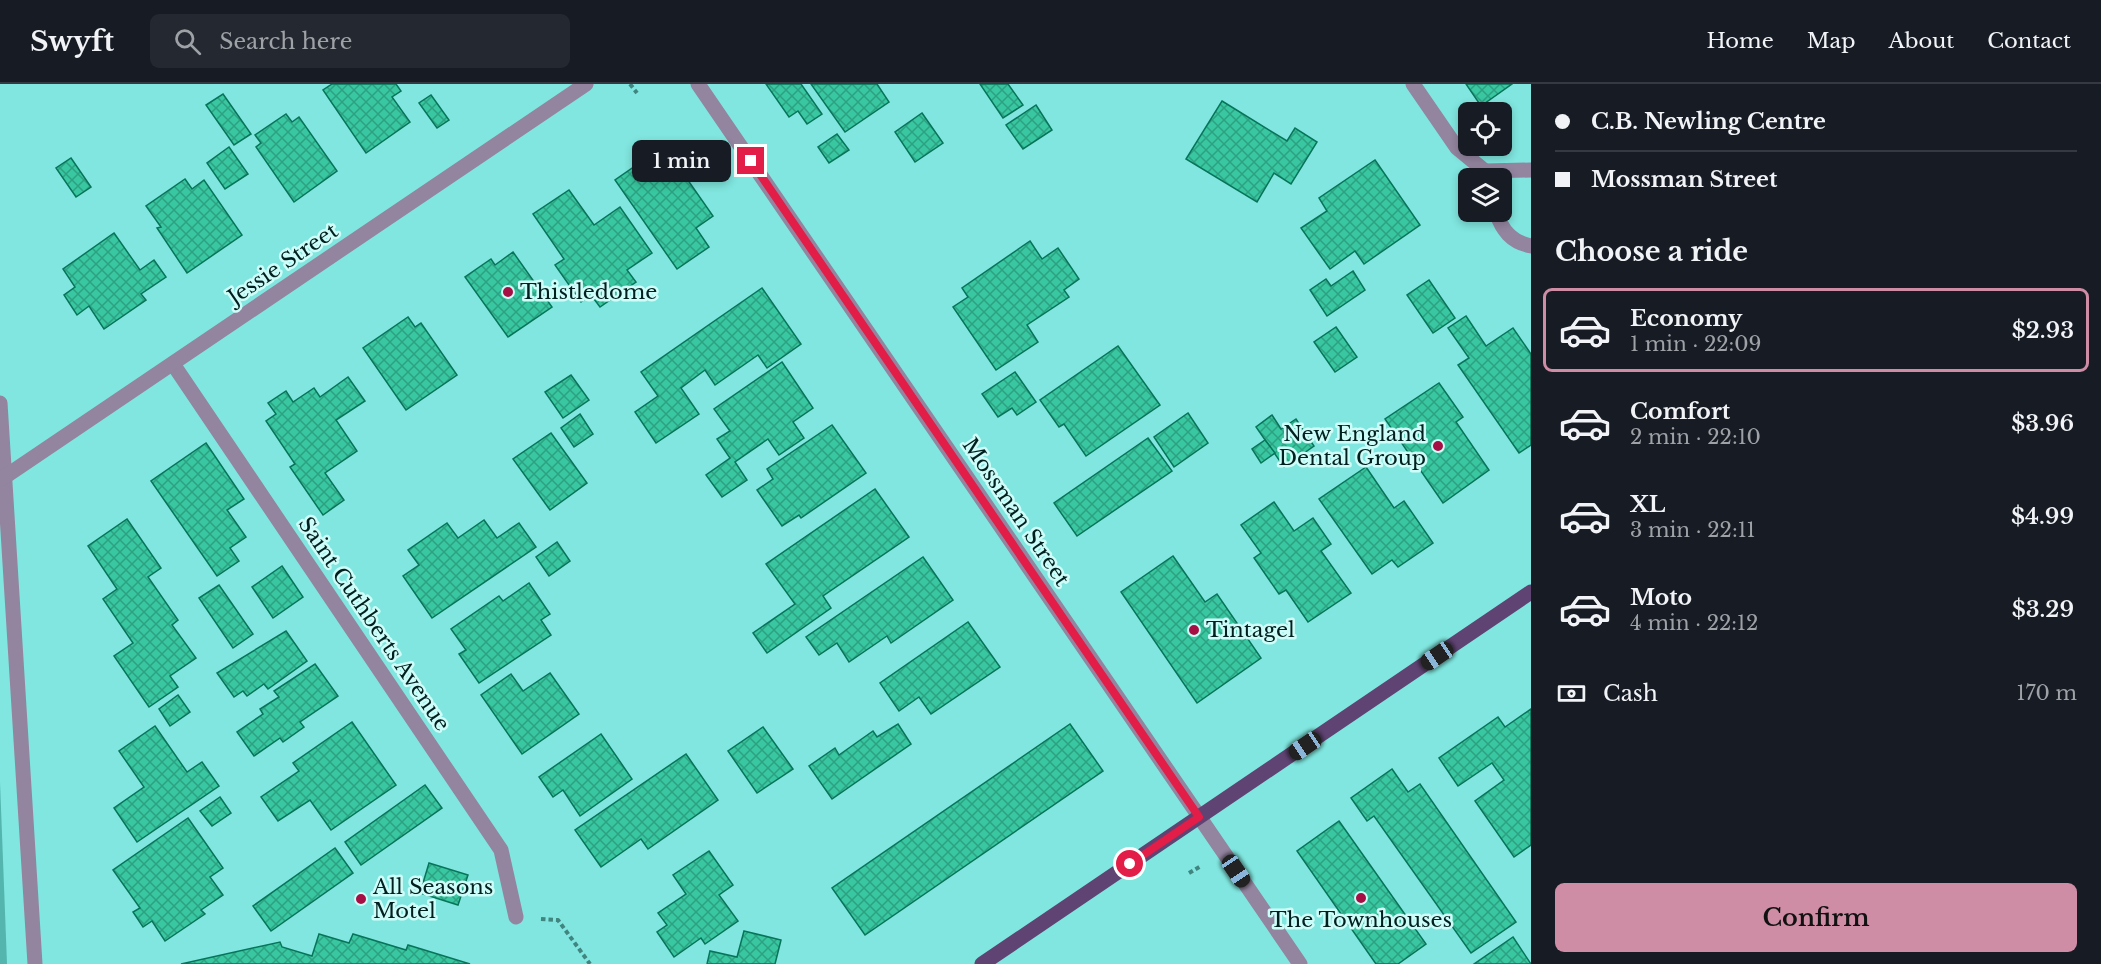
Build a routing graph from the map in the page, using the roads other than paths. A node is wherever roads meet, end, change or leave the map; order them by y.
1 (586, 84) edge
2 (698, 84) edge
3 (1413, 84) edge
4 (1478, 168) edge
5 (1531, 170) edge
6 (1512, 172) edge
7 (1499, 222) edge
8 (1531, 246) edge
9 (173, 364) junction
10 (0, 403) edge
11 (3, 478) junction
12 (1531, 592) edge
13 (1199, 817) junction
14 (516, 917) dead end
15 (34, 964) edge
16 (982, 964) edge
17 (1300, 964) edge

1 - 9 street, Jessie Street
2 - 13 street, Mossman Street
3 - 4 street
5 - 6 street
7 - 8 street
9 - 11 street, Jessie Street
9 - 14 street, Saint Cuthberts Avenue
10 - 11 street
11 - 15 street
12 - 13 main road
13 - 16 main road
13 - 17 street, Mossman Street

